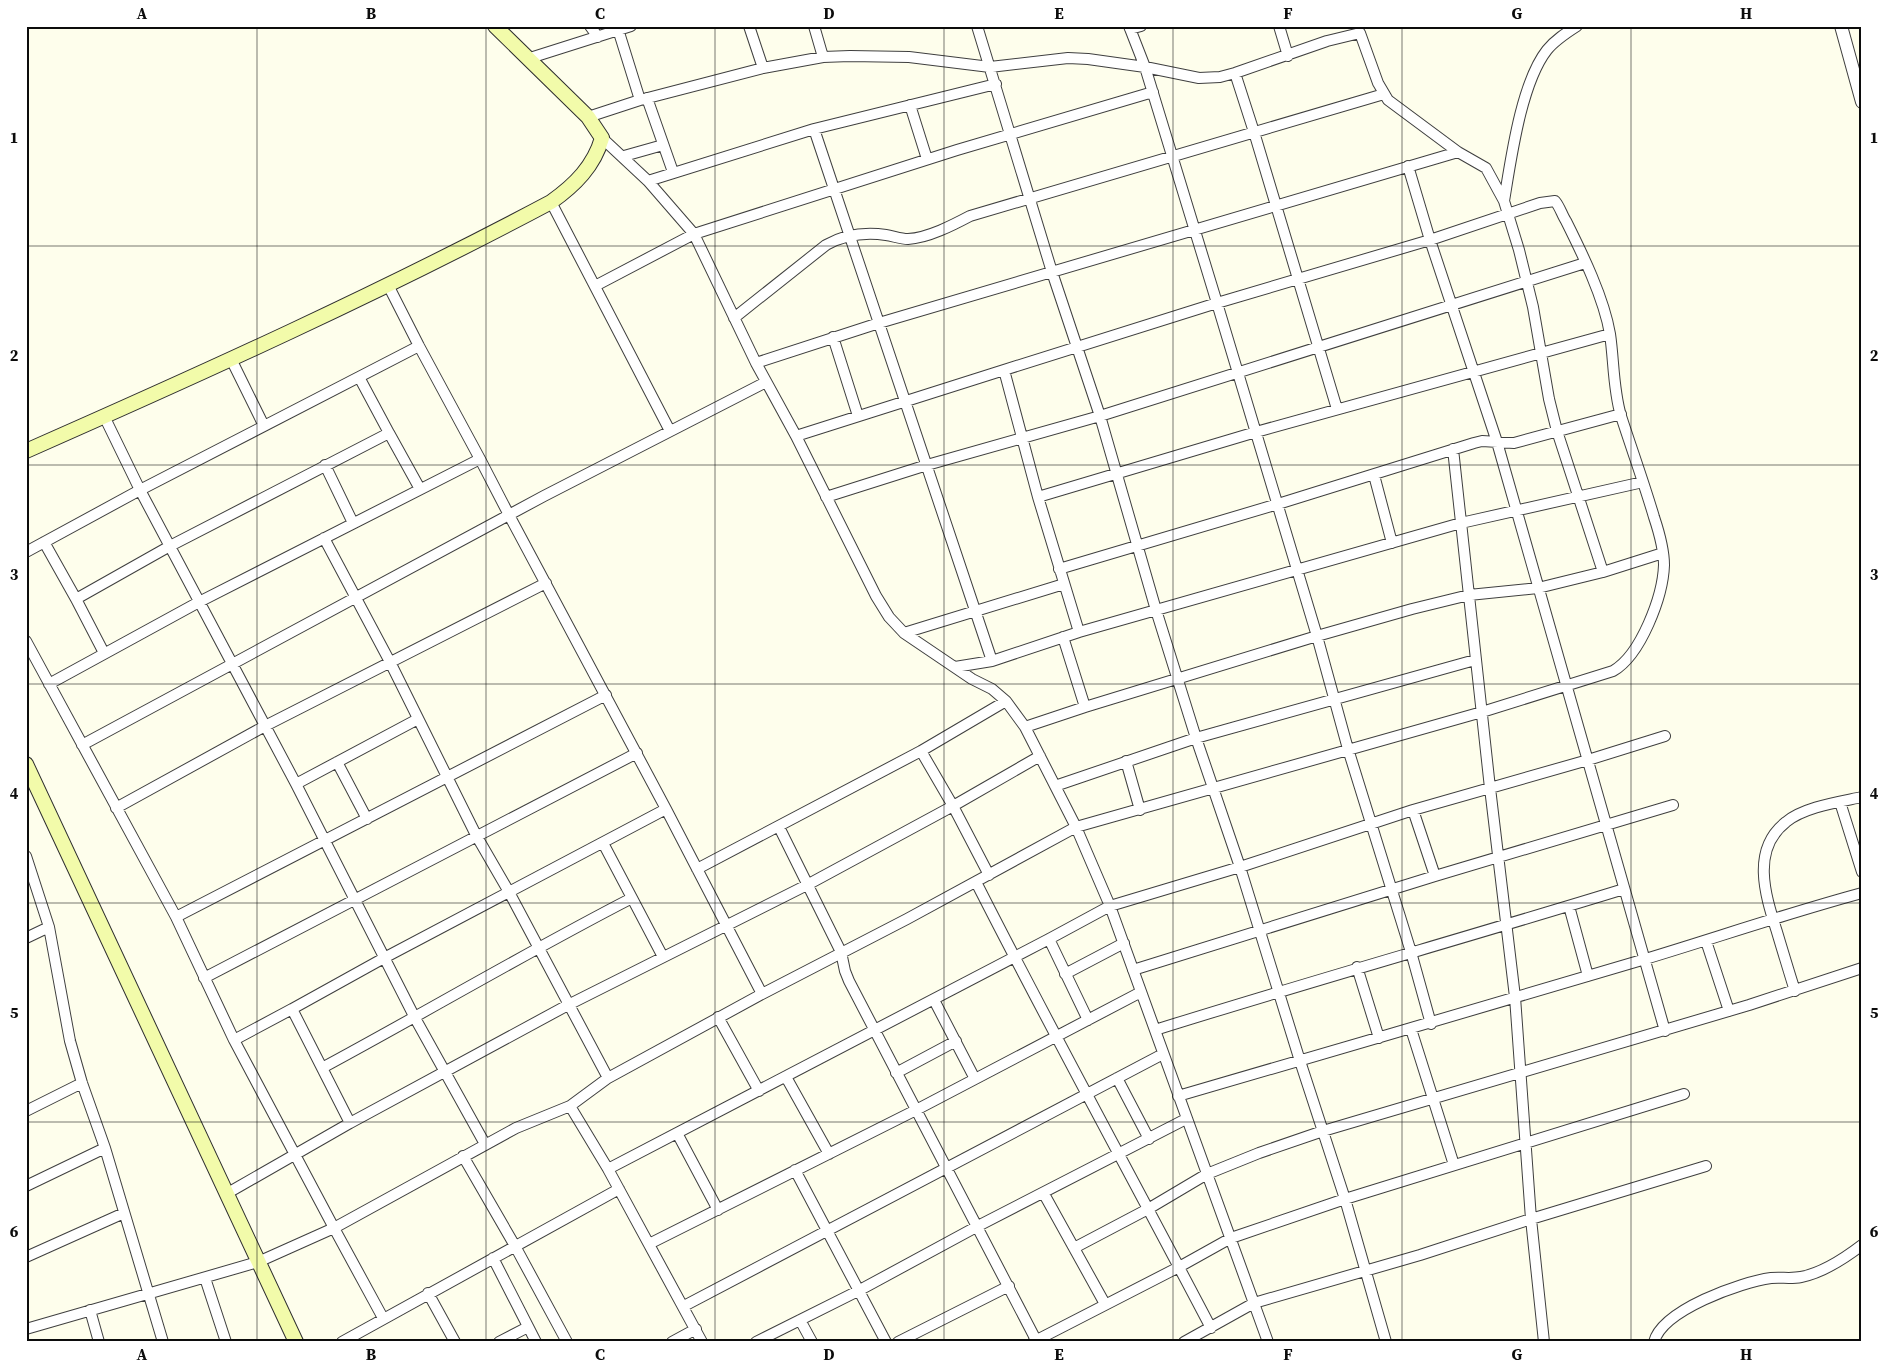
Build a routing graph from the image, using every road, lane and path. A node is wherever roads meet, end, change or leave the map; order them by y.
1 (496, 26) edge
2 (590, 26) edge
3 (631, 26) edge
4 (749, 26) edge
5 (814, 26) edge
6 (977, 26) edge
7 (1141, 26) edge
8 (1279, 26) edge
9 (1577, 26) edge
10 (1842, 26) edge
11 (618, 28) edge
12 (1130, 28) edge
13 (1360, 30) edge
14 (598, 37) junction
15 (1288, 56) junction
16 (823, 57) junction
17 (530, 58) junction
18 (990, 67) junction
19 (1145, 67) junction
20 (763, 68) junction
21 (1235, 73) junction
22 (996, 84) junction
23 (1153, 92) junction
24 (1384, 94) junction
25 (643, 99) junction
26 (1862, 102) edge
27 (910, 105) junction
28 (588, 117) junction
29 (814, 129) junction
30 (1254, 132) junction
31 (1011, 135) junction
32 (602, 138) junction
33 (663, 145) junction
34 (1458, 152) junction
35 (624, 156) junction
36 (1172, 156) junction
37 (927, 159) junction
38 (1408, 166) junction
39 (673, 172) junction
40 (648, 180) junction
41 (834, 189) junction
42 (1030, 199) junction
43 (1504, 201) junction
44 (551, 202) junction
45 (1275, 205) junction
46 (1508, 214) junction
47 (1194, 228) junction
48 (694, 234) junction
49 (850, 235) junction
50 (1430, 240) junction
51 (1585, 263) junction
52 (1052, 272) junction
53 (1298, 280) junction
54 (1527, 280) junction
55 (388, 285) junction
56 (595, 286) junction
57 (1217, 303) junction
58 (1452, 305) junction
59 (734, 318) junction
60 (879, 323) junction
61 (1610, 334) junction
62 (834, 337) junction
63 (419, 346) junction
64 (1078, 346) junction
65 (1318, 348) junction
66 (1541, 353) junction
67 (231, 359) junction
68 (756, 363) junction
69 (1004, 370) junction
70 (1474, 370) junction
71 (1238, 373) junction
72 (359, 377) junction
73 (766, 382) junction
74 (906, 401) junction
75 (1337, 409) junction
76 (1621, 414) junction
77 (104, 416) junction
78 (858, 416) junction
79 (1100, 416) junction
80 (264, 426) junction
81 (670, 431) junction
82 (1557, 431) junction
83 (1256, 432) junction
84 (389, 433) junction
85 (796, 436) junction
86 (1023, 437) junction
87 (1497, 442) junction
88 (1453, 449) junction
89 (26, 451) edge
90 (480, 459) junction
91 (325, 465) junction
92 (927, 465) junction
93 (1117, 473) junction
94 (1374, 474) junction
95 (1643, 482) junction
96 (420, 489) junction
97 (140, 490) junction
98 (826, 497) junction
99 (1038, 497) junction
100 (1579, 497) junction
101 (1278, 504) junction
102 (1516, 510) junction
103 (509, 515) junction
104 (353, 523) junction
105 (1461, 523) junction
106 (324, 538) junction
107 (44, 542) junction
108 (1392, 543) junction
109 (170, 546) junction
110 (1138, 547) junction
111 (26, 552) edge
112 (1663, 553) junction
113 (1059, 569) junction
114 (1298, 570) junction
115 (1603, 572) junction
116 (546, 582) junction
117 (1064, 584) junction
118 (1538, 588) junction
119 (1469, 595) junction
120 (355, 598) junction
121 (76, 599) junction
122 (199, 602) junction
123 (1156, 610) junction
124 (976, 612) junction
125 (1079, 632) junction
126 (904, 633) junction
127 (1317, 636) junction
128 (1063, 637) junction
129 (26, 641) edge
130 (104, 653) junction
131 (1475, 660) junction
132 (992, 661) junction
133 (390, 662) junction
134 (232, 664) junction
135 (955, 668) junction
136 (1177, 679) junction
137 (49, 684) junction
138 (1567, 686) junction
139 (606, 695) junction
140 (1334, 698) junction
141 (1006, 701) junction
142 (1085, 707) junction
143 (1482, 712) junction
144 (418, 719) junction
145 (265, 726) junction
146 (1025, 727) junction
147 (1665, 736) dead end
148 (1196, 738) junction
149 (82, 745) junction
150 (1348, 749) junction
151 (921, 751) junction
152 (637, 754) junction
153 (1040, 756) junction
154 (1588, 760) junction
155 (1126, 761) junction
156 (337, 762) junction
157 (26, 764) edge
158 (446, 777) junction
159 (296, 784) junction
160 (1055, 786) junction
161 (1213, 787) junction
162 (1490, 788) junction
163 (1862, 796) edge
164 (1840, 802) junction
165 (1673, 804) dead end
166 (953, 806) junction
167 (116, 808) junction
168 (666, 808) junction
169 (1140, 810) junction
170 (1413, 810) junction
171 (367, 819) junction
172 (1371, 823) junction
173 (1606, 825) junction
174 (779, 827) junction
175 (1076, 827) junction
176 (476, 835) junction
177 (325, 840) junction
178 (602, 843) junction
179 (26, 856) edge
180 (1499, 858) junction
181 (1240, 867) junction
182 (697, 869) junction
183 (1862, 872) edge
184 (989, 875) junction
185 (1434, 876) junction
186 (976, 882) junction
187 (808, 885) junction
188 (1391, 889) junction
189 (1624, 889) junction
190 (509, 892) junction
191 (1862, 893) edge
192 (632, 898) junction
193 (355, 901) junction
194 (1110, 906) junction
195 (1569, 906) junction
196 (176, 918) junction
197 (1772, 919) junction
198 (1506, 925) junction
199 (726, 926) junction
200 (49, 928) junction
201 (1260, 930) junction
202 (26, 938) edge
203 (1049, 940) junction
204 (1706, 940) junction
205 (1124, 943) junction
206 (538, 946) junction
207 (842, 952) junction
208 (1411, 952) junction
209 (664, 957) junction
210 (1014, 957) junction
211 (384, 958) junction
212 (1644, 960) junction
213 (1357, 967) junction
214 (1862, 968) edge
215 (1133, 970) junction
216 (1065, 974) junction
217 (1588, 976) junction
218 (204, 978) junction
219 (1279, 991) junction
220 (1795, 991) junction
221 (1141, 992) junction
222 (762, 994) junction
223 (1515, 998) junction
224 (934, 1000) junction
225 (568, 1005) junction
226 (292, 1009) junction
227 (1729, 1011) junction
228 (718, 1017) junction
229 (415, 1018) junction
230 (1088, 1020) junction
231 (1431, 1024) junction
232 (1411, 1029) junction
233 (875, 1030) junction
234 (1155, 1030) junction
235 (1665, 1031) junction
236 (1056, 1037) junction
237 (1379, 1038) junction
238 (234, 1040) junction
239 (956, 1041) junction
240 (1163, 1054) junction
241 (1300, 1061) junction
242 (322, 1068) junction
243 (445, 1071) junction
244 (1521, 1072) junction
245 (896, 1073) junction
246 (786, 1076) junction
247 (608, 1078) junction
248 (1117, 1078) junction
249 (975, 1079) junction
250 (82, 1083) junction
251 (759, 1091) junction
252 (1086, 1094) junction
253 (1684, 1094) dead end
254 (1178, 1096) junction
255 (1432, 1098) junction
256 (570, 1106) junction
257 (26, 1110) edge
258 (916, 1110) junction
259 (1186, 1119) junction
260 (350, 1123) junction
261 (1323, 1131) junction
262 (677, 1133) junction
263 (1149, 1139) junction
264 (1526, 1142) junction
265 (484, 1144) junction
266 (105, 1148) junction
267 (295, 1154) junction
268 (829, 1154) junction
269 (1120, 1154) junction
270 (463, 1156) junction
271 (1454, 1165) junction
272 (1706, 1166) dead end
273 (947, 1168) junction
274 (608, 1169) junction
275 (795, 1170) junction
276 (1207, 1174) junction
277 (26, 1186) edge
278 (619, 1189) junction
279 (226, 1194) junction
280 (1044, 1194) junction
281 (1346, 1199) junction
282 (1148, 1209) junction
283 (718, 1210) junction
284 (124, 1213) junction
285 (1530, 1219) junction
286 (978, 1226) junction
287 (334, 1228) junction
288 (826, 1230) junction
289 (1231, 1238) junction
290 (649, 1244) junction
291 (516, 1246) junction
292 (1862, 1246) edge
293 (1074, 1248) junction
294 (26, 1257) edge
295 (493, 1258) junction
296 (258, 1262) junction
297 (1179, 1267) junction
298 (1366, 1270) junction
299 (205, 1278) junction
300 (1009, 1286) junction
301 (858, 1291) junction
302 (428, 1293) junction
303 (149, 1294) junction
304 (1105, 1304) junction
305 (1254, 1304) junction
306 (684, 1306) junction
307 (90, 1310) junction
308 (383, 1318) junction
309 (800, 1320) junction
310 (27, 1325) edge
311 (528, 1327) junction
312 (1211, 1328) junction
313 (696, 1329) junction
314 (344, 1341) edge
315 (1035, 1341) edge
316 (98, 1342) edge
317 (163, 1342) edge
318 (226, 1342) edge
319 (296, 1342) edge
320 (455, 1342) edge
321 (499, 1342) edge
322 (536, 1342) edge
323 (568, 1342) edge
324 (672, 1342) edge
325 (702, 1342) edge
326 (756, 1342) edge
327 (812, 1342) edge
328 (886, 1342) edge
329 (898, 1342) edge
330 (1184, 1342) edge
331 (1268, 1342) edge
332 (1386, 1342) edge
333 (1544, 1342) edge
334 (1654, 1342) edge

1 - 17 main road
2 - 14 street
3 - 11 street
4 - 20 street
5 - 16 street
6 - 18 street
7 - 12 street
8 - 15 street
9 - 43 street
10 - 26 street
11 - 14 street
11 - 25 street
12 - 19 street
13 - 15 street
13 - 24 street
14 - 17 street
15 - 21 street
16 - 18 street
16 - 20 street
17 - 28 main road
18 - 19 street
18 - 22 street
19 - 21 street
19 - 23 street
20 - 25 street
21 - 30 street
22 - 27 street
22 - 31 street
23 - 31 street
23 - 36 street
24 - 30 street
24 - 34 street
25 - 28 street
25 - 33 street
27 - 29 street
27 - 37 street
28 - 32 main road
29 - 39 street
29 - 41 street
30 - 36 street
30 - 45 street
31 - 37 street
31 - 42 street
32 - 35 street
32 - 44 main road
33 - 35 street
33 - 39 street
34 - 38 street
34 - 43 street
35 - 40 street
36 - 42 street
36 - 47 street
37 - 41 street
38 - 45 street
38 - 50 street
39 - 40 street
40 - 48 street
41 - 48 street
41 - 49 street
42 - 49 street
42 - 52 street
43 - 46 street
44 - 55 main road
44 - 56 street
45 - 47 street
45 - 53 street
46 - 50 street
46 - 51 street
46 - 54 street
47 - 52 street
47 - 57 street
48 - 56 street
48 - 59 street
49 - 59 street
49 - 60 street
50 - 53 street
50 - 58 street
51 - 54 street
51 - 61 street
52 - 60 street
52 - 64 street
53 - 57 street
53 - 65 street
54 - 58 street
54 - 66 street
55 - 63 street
55 - 67 main road
56 - 81 street
57 - 64 street
57 - 71 street
58 - 65 street
58 - 70 street
59 - 68 street
60 - 62 street
60 - 74 street
61 - 66 street
61 - 76 street
62 - 68 street
62 - 78 street
63 - 72 street
63 - 90 street
64 - 69 street
64 - 79 street
65 - 71 street
65 - 75 street
66 - 70 street
66 - 82 street
67 - 77 main road
67 - 80 street
68 - 73 street
69 - 74 street
69 - 86 street
70 - 75 street
70 - 87 street
71 - 79 street
71 - 83 street
72 - 80 street
72 - 84 street
73 - 81 street
73 - 85 street
74 - 78 street
74 - 92 street
75 - 83 street
76 - 82 street
76 - 95 street
77 - 89 main road
77 - 97 street
78 - 85 street
79 - 86 street
79 - 93 street
80 - 97 street
81 - 103 street
82 - 87 street
82 - 100 street
83 - 93 street
83 - 101 street
84 - 91 street
84 - 96 street
85 - 98 street
86 - 92 street
86 - 99 street
87 - 88 street
87 - 102 street
88 - 94 street
88 - 105 street
90 - 96 street
90 - 103 street
91 - 104 street
91 - 109 street
92 - 98 street
92 - 124 street
93 - 99 street
93 - 110 street
94 - 101 street
94 - 108 street
95 - 100 street
95 - 112 street
96 - 104 street
97 - 107 street
97 - 109 street
98 - 126 street
99 - 113 street
100 - 102 street
100 - 115 street
101 - 110 street
101 - 114 street
102 - 105 street
102 - 118 street
103 - 116 street
103 - 120 street
104 - 106 street
105 - 108 street
105 - 119 street
106 - 120 street
106 - 122 street
107 - 111 street
107 - 121 street
108 - 114 street
109 - 121 street
109 - 122 street
110 - 113 street
110 - 123 street
112 - 115 street
112 - 138 street
113 - 117 street
114 - 123 street
114 - 127 street
115 - 118 street
116 - 133 street
116 - 139 street
117 - 124 street
117 - 125 street
118 - 119 street
118 - 138 street
119 - 127 street
119 - 131 street
120 - 133 street
120 - 134 street
121 - 130 street
122 - 130 street
122 - 134 street
123 - 125 street
123 - 136 street
124 - 126 street
124 - 132 street
125 - 128 street
126 - 135 street
127 - 136 street
127 - 140 street
128 - 132 street
128 - 142 street
129 - 137 street
130 - 137 street
131 - 140 street
131 - 143 street
132 - 135 street
133 - 144 street
133 - 145 street
134 - 145 street
134 - 149 street
135 - 141 street
136 - 142 street
136 - 148 street
137 - 149 street
138 - 143 street
138 - 154 street
139 - 152 street
139 - 158 street
140 - 148 street
140 - 150 street
141 - 146 street
141 - 151 street
142 - 146 street
143 - 150 street
143 - 162 street
144 - 156 street
144 - 158 street
145 - 159 street
145 - 167 street
146 - 153 street
147 - 154 street
148 - 155 street
148 - 161 street
149 - 167 street
150 - 161 street
150 - 172 street
151 - 166 street
151 - 174 street
152 - 168 street
152 - 176 street
153 - 160 street
153 - 166 street
154 - 162 street
154 - 173 street
155 - 160 street
155 - 169 street
156 - 159 street
156 - 171 street
157 - 279 main road
158 - 171 street
158 - 176 street
159 - 177 street
160 - 175 street
161 - 169 street
161 - 181 street
162 - 170 street
162 - 180 street
163 - 164 street
164 - 183 street
164 - 197 street
165 - 173 street
166 - 184 street
166 - 187 street
167 - 196 street
168 - 178 street
168 - 182 street
169 - 175 street
170 - 172 street
170 - 185 street
171 - 177 street
172 - 181 street
172 - 188 street
173 - 180 street
173 - 189 street
174 - 182 street
174 - 187 street
175 - 184 street
175 - 194 street
176 - 190 street
176 - 193 street
177 - 193 street
177 - 196 street
178 - 190 street
178 - 192 street
179 - 200 street
180 - 185 street
180 - 198 street
181 - 194 street
181 - 201 street
182 - 199 street
184 - 186 street
185 - 188 street
186 - 207 street
186 - 210 street
187 - 199 street
187 - 207 street
188 - 201 street
188 - 208 street
189 - 195 street
189 - 212 street
190 - 206 street
190 - 211 street
191 - 197 street
192 - 206 street
192 - 209 street
193 - 211 street
193 - 218 street
194 - 203 street
194 - 205 street
195 - 198 street
195 - 217 street
196 - 218 street
197 - 204 street
197 - 220 street
198 - 208 street
198 - 223 street
199 - 209 street
199 - 222 street
200 - 202 street
200 - 250 street
201 - 215 street
201 - 219 street
203 - 210 street
203 - 216 street
204 - 212 street
204 - 227 street
205 - 215 street
205 - 216 street
206 - 225 street
206 - 229 street
207 - 222 street
207 - 233 street
208 - 213 street
208 - 231 street
209 - 225 street
210 - 224 street
210 - 236 street
211 - 226 street
211 - 229 street
212 - 217 street
212 - 235 street
213 - 219 street
213 - 237 street
214 - 220 street
215 - 221 street
216 - 230 street
217 - 223 street
218 - 238 street
219 - 234 street
219 - 241 street
220 - 227 street
221 - 230 street
221 - 234 street
222 - 228 street
223 - 231 street
223 - 244 street
224 - 233 street
224 - 239 street
225 - 243 street
225 - 247 street
226 - 238 street
226 - 242 street
227 - 235 street
228 - 247 street
228 - 251 street
229 - 242 street
229 - 243 street
230 - 236 street
231 - 232 street
232 - 237 street
232 - 255 street
233 - 245 street
233 - 246 street
234 - 240 street
235 - 244 street
236 - 249 street
236 - 252 street
237 - 241 street
238 - 267 street
239 - 245 street
239 - 249 street
240 - 248 street
240 - 254 street
241 - 254 street
241 - 261 street
242 - 260 street
243 - 260 street
243 - 265 street
244 - 255 street
244 - 264 street
245 - 258 street
246 - 251 street
246 - 268 street
247 - 256 street
248 - 252 street
248 - 263 street
249 - 258 street
250 - 257 street
250 - 266 street
251 - 262 street
252 - 269 street
252 - 273 street
253 - 264 street
254 - 259 street
255 - 261 street
255 - 271 street
256 - 265 street
256 - 274 street
258 - 268 street
258 - 273 street
259 - 263 street
259 - 276 street
260 - 267 street
261 - 276 street
261 - 281 street
262 - 274 street
262 - 283 street
263 - 269 street
264 - 271 street
264 - 285 street
265 - 270 street
266 - 277 street
266 - 284 street
267 - 279 street
267 - 287 street
268 - 275 street
269 - 280 street
269 - 282 street
270 - 287 street
270 - 291 street
271 - 281 street
272 - 285 street
273 - 286 street
273 - 288 street
274 - 278 street
275 - 283 street
275 - 288 street
276 - 282 street
276 - 289 street
278 - 290 street
278 - 291 street
279 - 296 main road
280 - 286 street
280 - 293 street
281 - 289 street
281 - 298 street
282 - 293 street
282 - 297 street
283 - 290 street
284 - 294 street
284 - 303 street
285 - 298 street
285 - 333 street
286 - 300 street
286 - 301 street
287 - 296 street
287 - 308 street
288 - 301 street
288 - 306 street
289 - 297 street
289 - 305 street
290 - 306 street
291 - 295 street
291 - 323 street
292 - 334 street
293 - 304 street
295 - 302 street
295 - 311 street
296 - 299 street
296 - 319 main road
297 - 304 street
297 - 312 street
298 - 305 street
298 - 332 street
299 - 303 street
299 - 318 street
300 - 315 street
300 - 329 street
301 - 309 street
301 - 328 street
302 - 308 street
302 - 320 street
303 - 307 street
303 - 317 street
304 - 315 street
305 - 312 street
305 - 331 street
306 - 313 street
307 - 310 street
307 - 316 street
308 - 314 street
309 - 326 street
309 - 327 street
311 - 321 street
311 - 322 street
312 - 330 street
313 - 324 street
313 - 325 street

